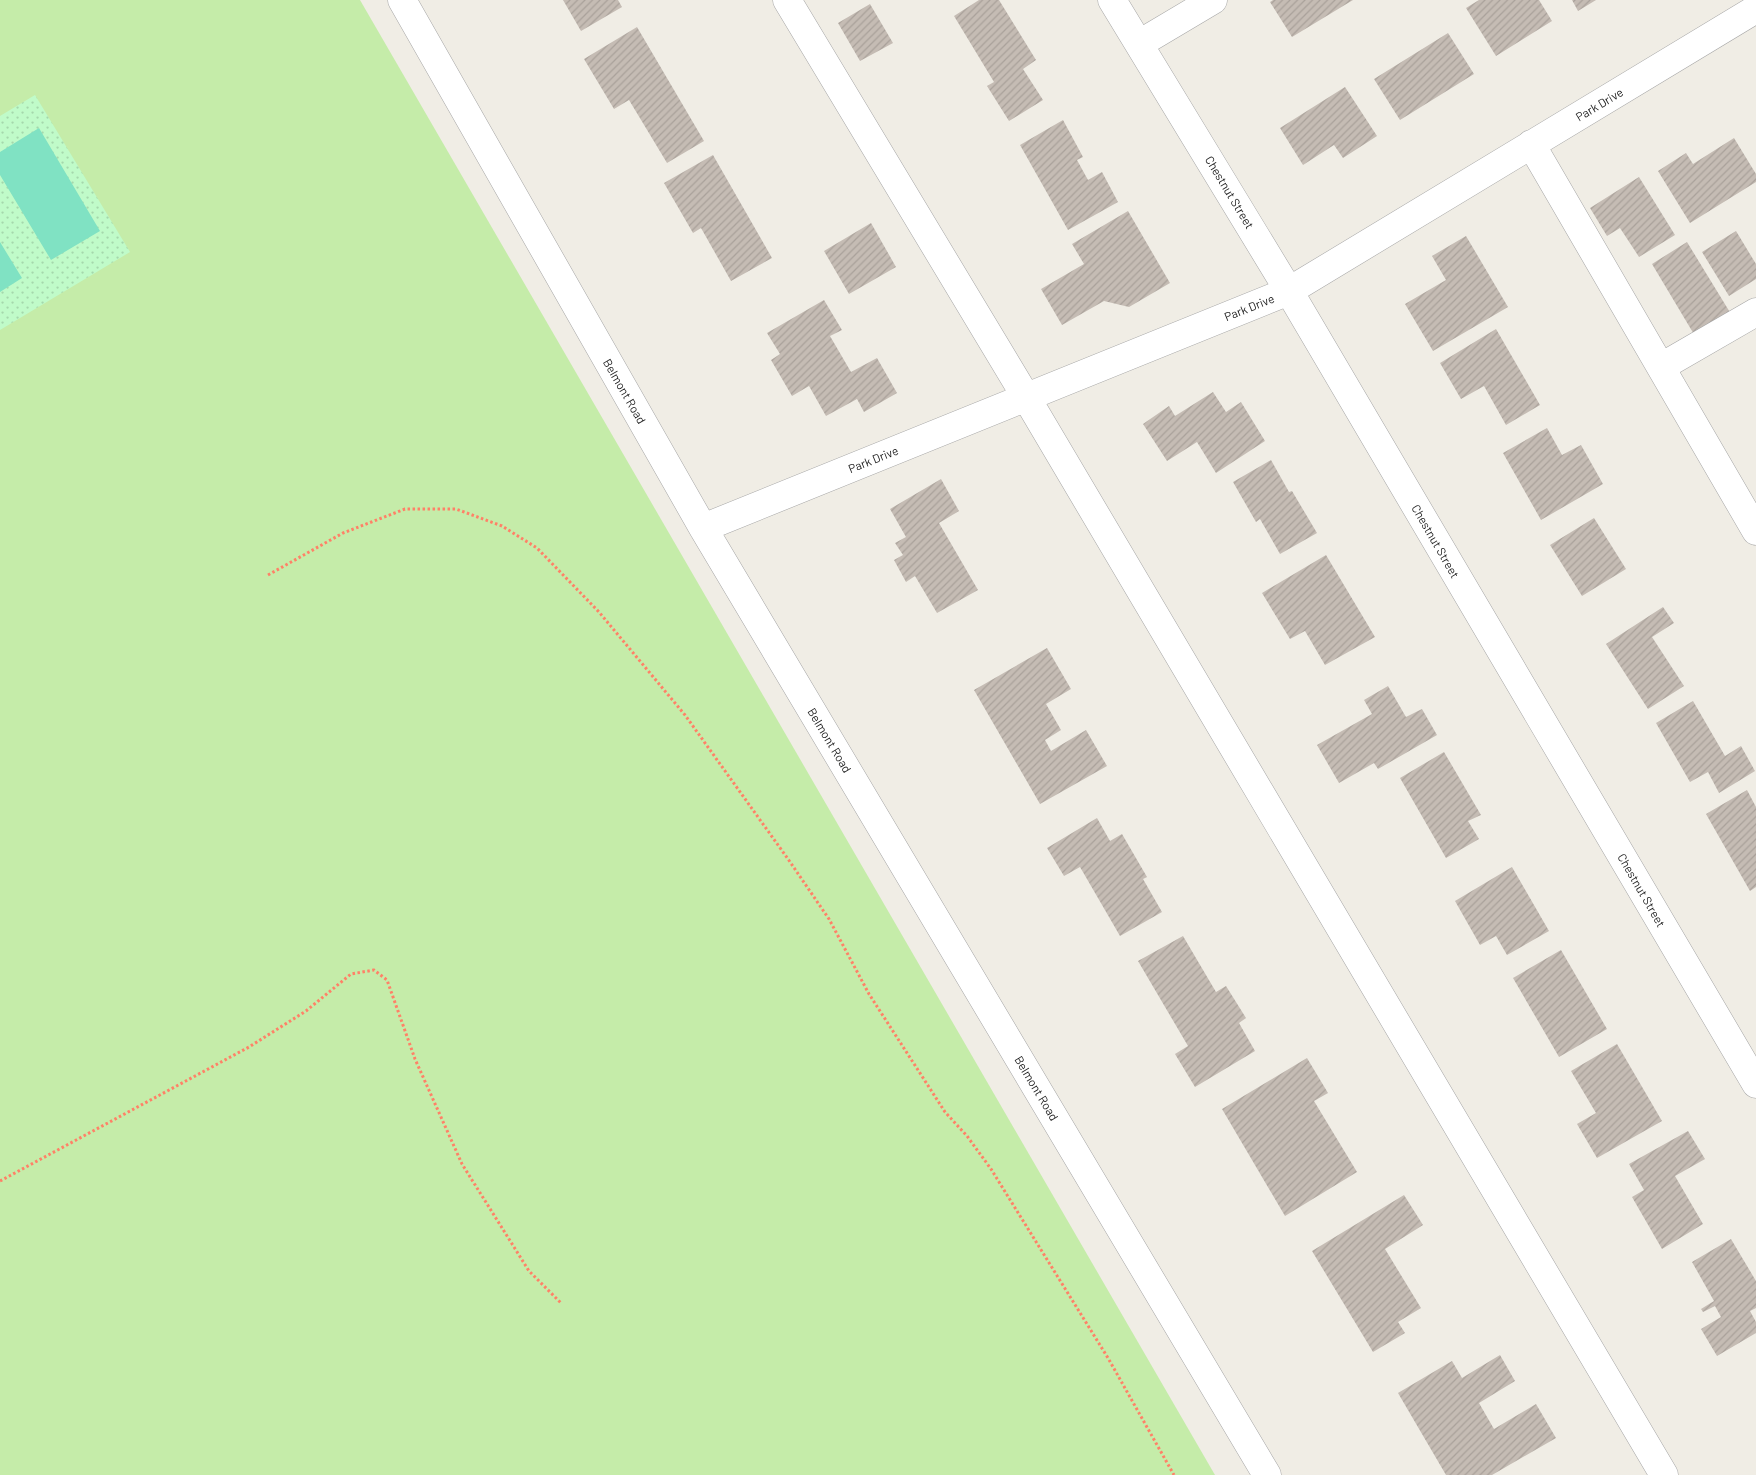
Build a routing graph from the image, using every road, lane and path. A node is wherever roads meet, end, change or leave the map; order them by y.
1 (402, 0) edge
2 (787, 0) edge
3 (1112, 0) edge
4 (1213, 0) edge
5 (1756, 9) edge
6 (1139, 44) junction
7 (1531, 144) junction
8 (1289, 291) junction
9 (1756, 312) edge
10 (1661, 367) junction
11 (1026, 397) junction
12 (703, 528) junction
13 (1756, 531) edge
14 (268, 574) dead end
15 (1756, 1084) edge
16 (0, 1182) edge
17 (562, 1303) dead end
18 (1174, 1475) edge
19 (1268, 1475) edge
20 (1664, 1475) edge

1 - 12 street, Belmont Road
2 - 11 street
3 - 6 street, Chestnut Street
4 - 6 street
5 - 7 street, Park Drive
6 - 8 street, Chestnut Street
7 - 8 street, Park Drive
7 - 10 street
8 - 11 street, Park Drive
8 - 15 street, Chestnut Street
9 - 10 street
10 - 13 street
11 - 12 street, Park Drive
11 - 20 street
12 - 19 street, Belmont Road
14 - 18 path
16 - 17 path

